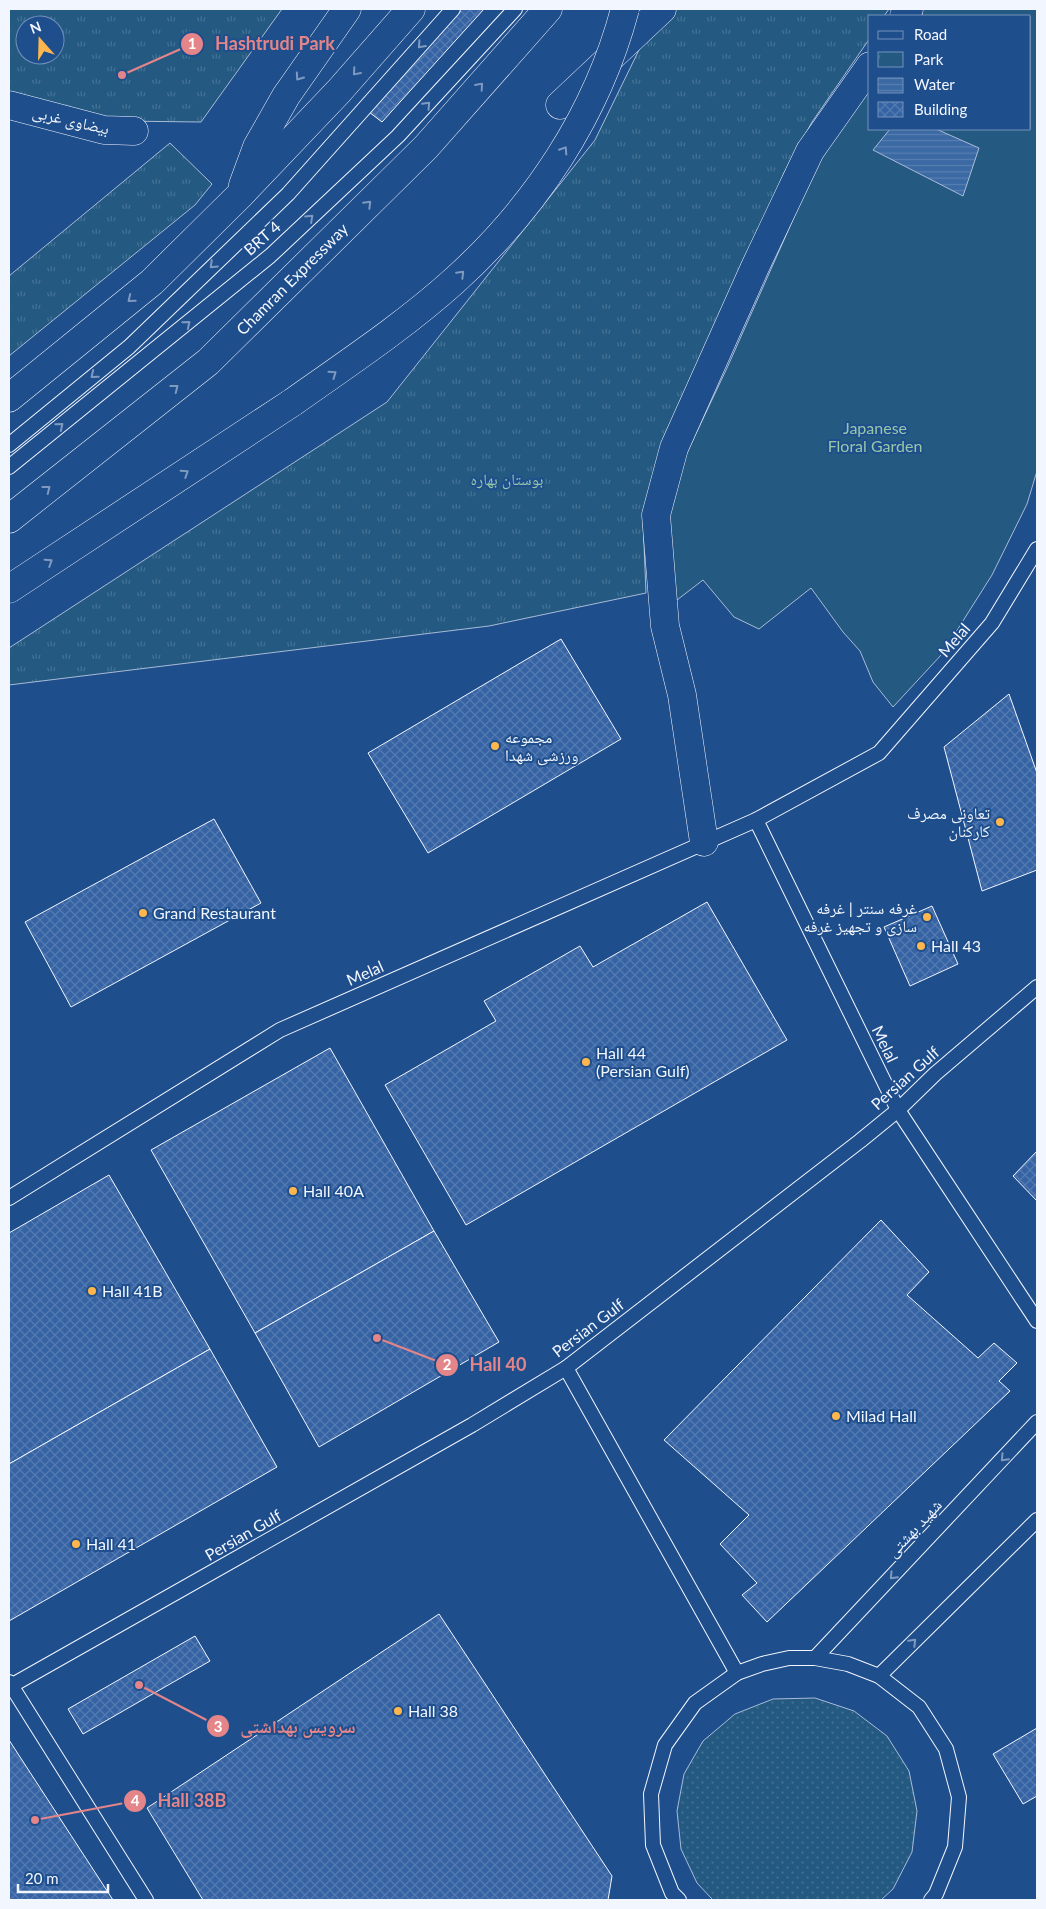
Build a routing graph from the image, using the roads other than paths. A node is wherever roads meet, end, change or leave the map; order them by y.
1 (347, 9) edge
2 (411, 9) edge
3 (453, 9) edge
4 (515, 9) edge
5 (548, 9) edge
6 (625, 9) edge
7 (662, 9) edge
8 (868, 69) edge
9 (9, 105) edge
10 (560, 105) dead end
11 (134, 131) dead end
12 (240, 195) junction
13 (9, 398) edge
14 (9, 445) edge
15 (9, 468) edge
16 (9, 519) edge
17 (1037, 549) edge
18 (9, 589) edge
19 (756, 820) junction
20 (704, 842) junction
21 (1037, 987) edge
22 (898, 1110) junction
23 (9, 1198) edge
24 (1037, 1321) edge
25 (566, 1368) junction
26 (1037, 1422) edge
27 (1037, 1520) edge
28 (816, 1658) junction
29 (737, 1673) junction
30 (879, 1676) junction
31 (10, 1685) edge
32 (146, 1900) edge
33 (679, 1900) edge
34 (931, 1900) edge

1 -> 12 main road
2 -> 12 main road
3 -> 14 lane, BRT 4
15 -> 4 lane, BRT 4
16 -> 5 main road, Chamran Expressway
18 -> 6 main road, bridge
7 - 10 main road
8 - 20 main road
9 - 11 main road, بیضاوی غربی
12 -> 13 main road
17 - 19 lane, Melal
19 - 20 lane, Melal
19 - 22 lane, Melal
20 - 23 lane, Melal
21 - 22 lane, Persian Gulf
22 - 24 lane, Melal
22 - 25 lane, Persian Gulf
25 - 29 lane
25 - 31 lane, Persian Gulf
26 -> 28 lane, شهید بهشتی
30 -> 27 lane
28 - 29 lane
28 - 30 lane
29 - 33 lane
30 - 34 lane
31 - 32 lane

